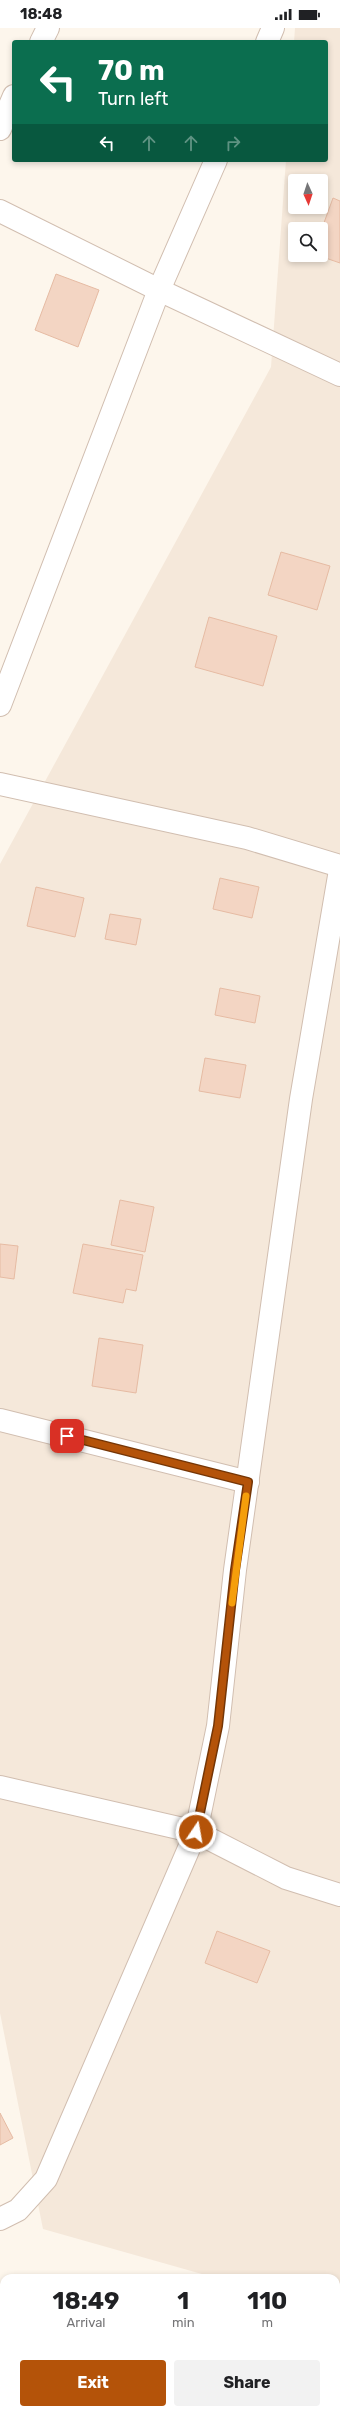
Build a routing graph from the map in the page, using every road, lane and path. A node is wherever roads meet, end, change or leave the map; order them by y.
1 (48, 28) edge
2 (273, 28) edge
3 (42, 40) edge
4 (268, 40) edge
5 (12, 101) edge
6 (0, 129) edge
7 (215, 162) edge
8 (0, 211) edge
9 (159, 290) junction
10 (340, 375) edge
11 (0, 705) edge
12 (0, 784) edge
13 (340, 866) edge
14 (340, 870) edge
15 (0, 1420) edge
16 (248, 1482) junction
17 (0, 1787) edge
18 (196, 1832) junction
19 (340, 1895) edge
20 (0, 2219) edge

1 - 3 street
2 - 4 street
5 - 6 street
7 - 9 street
8 - 9 street
9 - 10 street
9 - 11 street
12 - 13 street
14 - 16 street
15 - 16 street
16 - 18 street
17 - 18 street
18 - 19 street
18 - 20 street

